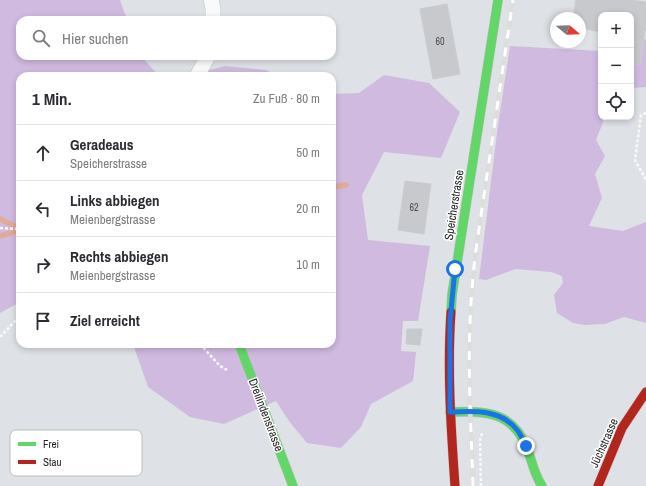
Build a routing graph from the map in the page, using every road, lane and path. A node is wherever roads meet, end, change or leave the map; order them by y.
1 (211, 0) edge
2 (498, 0) edge
3 (213, 16) edge
4 (206, 60) edge
5 (199, 72) edge
6 (646, 113) edge
7 (646, 180) edge
8 (0, 228) edge
9 (16, 230) edge
10 (16, 320) edge
11 (0, 337) edge
12 (241, 348) edge
13 (646, 392) edge
14 (450, 412) junction
15 (484, 412) junction
16 (293, 486) edge
17 (455, 486) edge
18 (481, 486) edge
19 (542, 486) edge
20 (598, 486) edge

1 - 3 street
2 - 14 main road, Speicherstrasse
4 - 5 street
6 - 7 path
8 - 9 path
10 - 11 path
12 - 16 main road, Dreilindenstrasse
13 - 20 main road, Jüchstrasse
14 - 15 main road
14 - 17 main road, Speicherstrasse
15 - 18 path
15 - 19 main road

